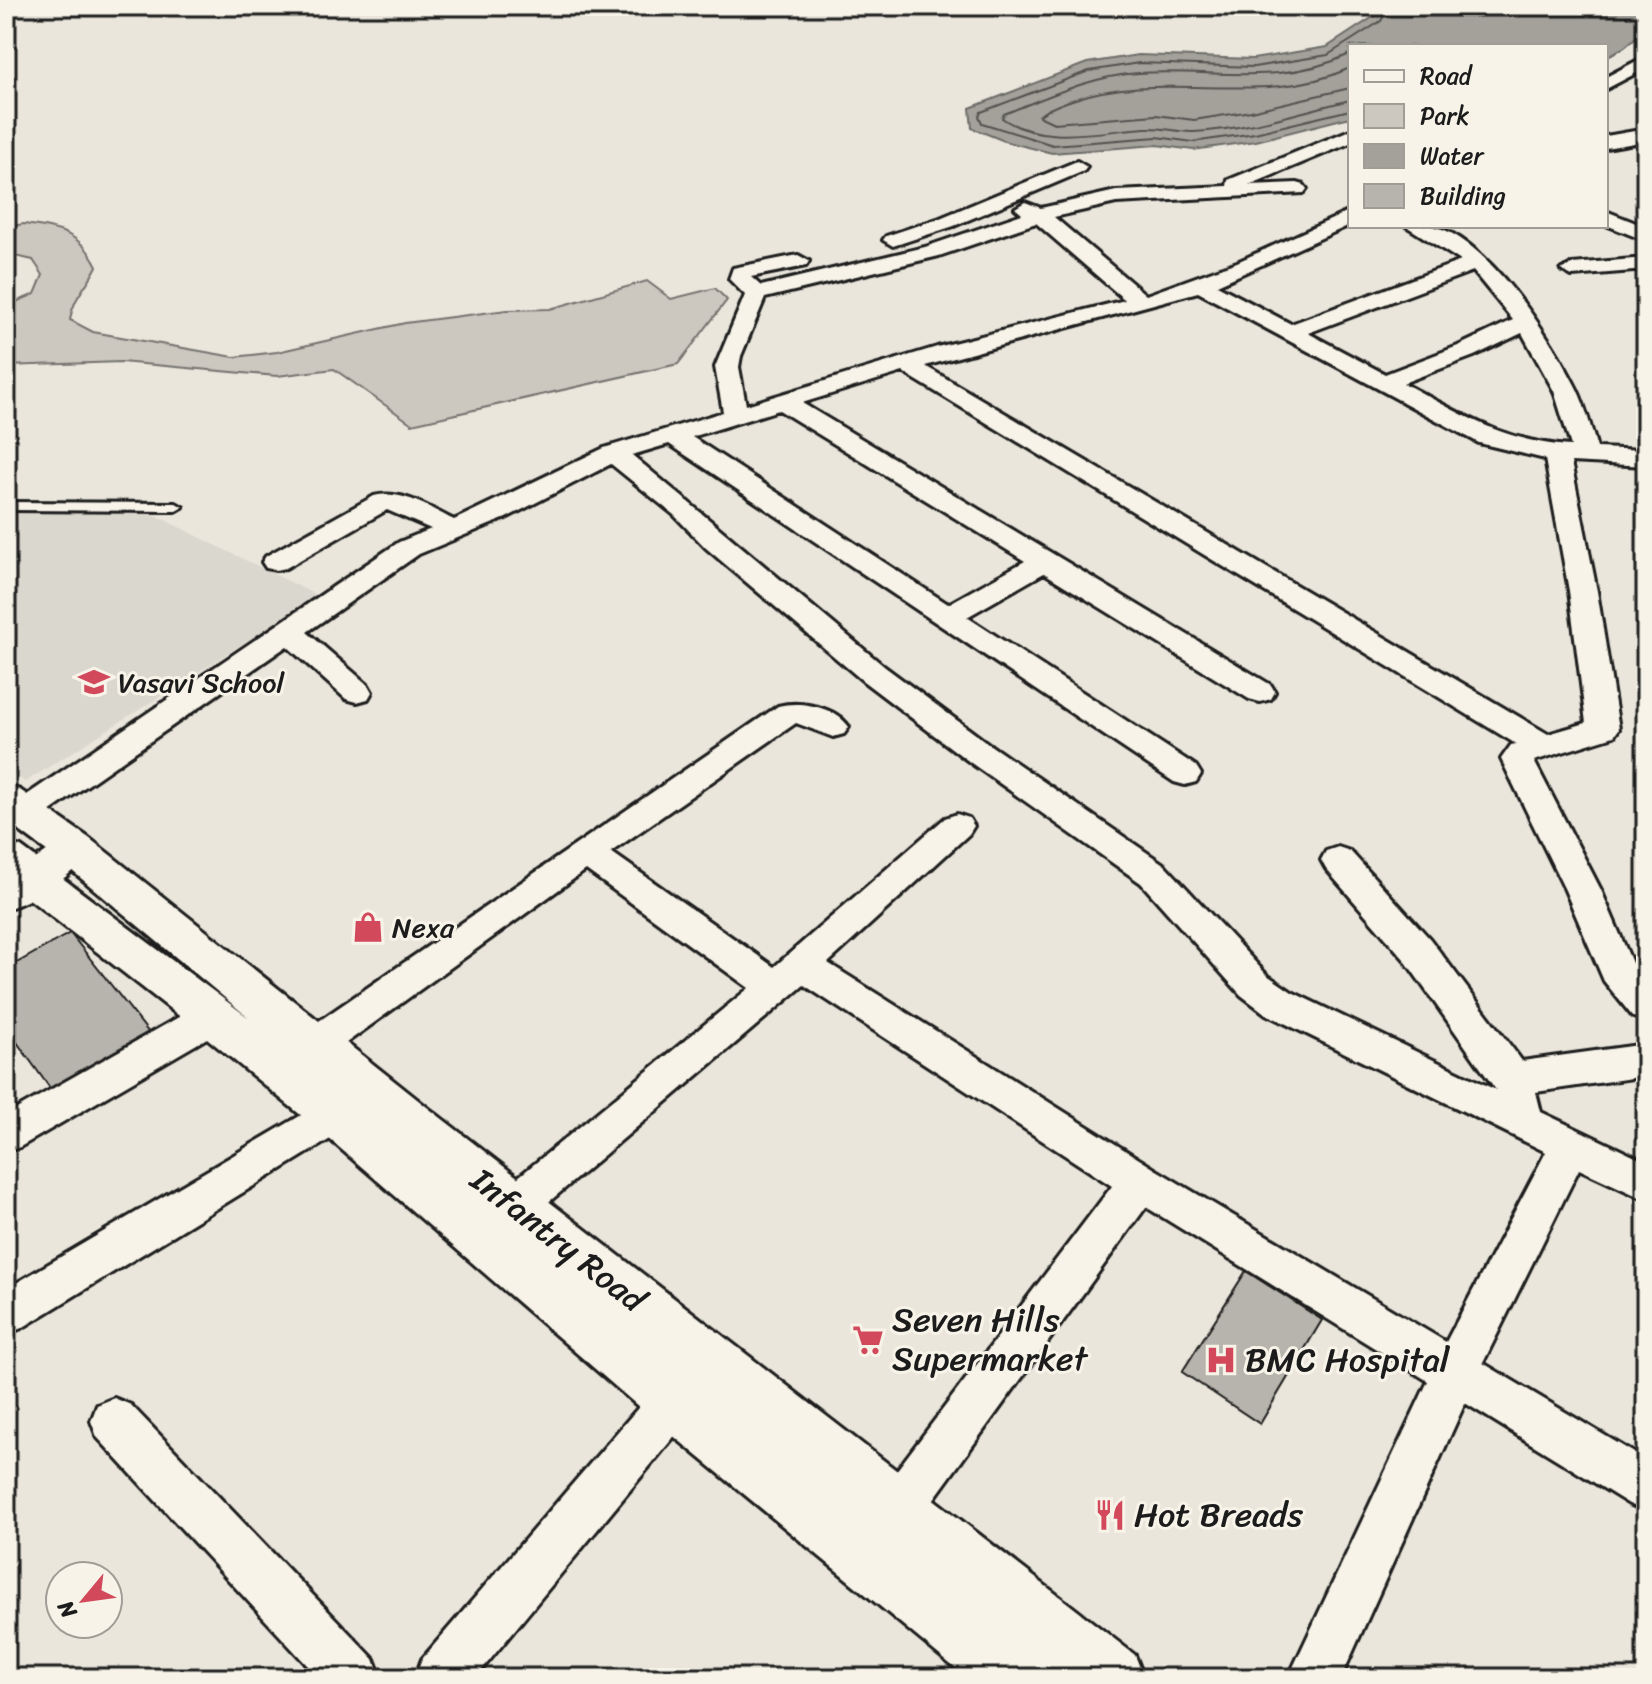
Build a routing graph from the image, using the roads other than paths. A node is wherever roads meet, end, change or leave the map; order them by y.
1 (1646, 61) edge
2 (1608, 83) edge
3 (1646, 135) edge
4 (1348, 137) edge
5 (1608, 142) edge
6 (1077, 167) dead end
7 (1213, 194) junction
8 (1006, 198) junction
9 (1039, 215) junction
10 (1608, 218) edge
11 (1345, 219) edge
12 (1420, 228) edge
13 (1646, 235) edge
14 (863, 247) dead end
15 (820, 256) dead end
16 (1476, 263) junction
17 (1646, 264) edge
18 (1572, 270) dead end
19 (1200, 285) junction
20 (756, 294) junction
21 (1142, 303) junction
22 (1524, 323) junction
23 (1290, 332) junction
24 (905, 364) junction
25 (1385, 382) junction
26 (783, 402) junction
27 (736, 417) junction
28 (674, 436) junction
29 (1556, 452) junction
30 (1586, 452) junction
31 (613, 453) junction
32 (1640, 458) edge
33 (1646, 485) edge
34 (6, 506) edge
35 (176, 507) dead end
36 (453, 530) junction
37 (1045, 561) junction
38 (276, 562) dead end
39 (947, 616) junction
40 (288, 631) junction
41 (357, 692) dead end
42 (1260, 692) dead end
43 (833, 727) dead end
44 (1544, 746) junction
45 (1185, 774) dead end
46 (957, 826) dead end
47 (25, 849) edge
48 (586, 852) junction
49 (1338, 860) dead end
50 (789, 976) junction
51 (1646, 1006) edge
52 (213, 1016) junction
53 (314, 1045) junction
54 (1646, 1060) edge
55 (1513, 1079) junction
56 (336, 1115) junction
57 (1524, 1124) junction
58 (6, 1135) edge
59 (1570, 1146) junction
60 (1140, 1182) junction
61 (1646, 1182) edge
62 (515, 1205) junction
63 (6, 1313) edge
64 (711, 1360) junction
65 (1456, 1372) junction
66 (674, 1400) junction
67 (114, 1421) dead end
68 (1646, 1487) edge
69 (898, 1508) junction
70 (355, 1678) edge
71 (441, 1678) edge
72 (1018, 1678) edge
73 (1112, 1678) edge
74 (1314, 1678) edge

1 - 2 street
3 - 5 street
4 - 7 street
6 - 8 street
7 - 9 street
7 - 11 street
8 - 9 street
8 - 14 street
9 - 20 street
9 - 21 street
10 - 13 street
11 - 19 street
12 - 16 street
15 - 20 street
16 - 22 street
16 - 23 street
17 - 18 street
19 - 21 street
19 - 23 street
20 - 27 street
21 - 24 street
22 - 25 street
22 - 30 street
23 - 25 street
24 - 26 street
24 - 44 street
25 - 29 street
26 - 27 street
26 - 37 street
27 - 28 street
28 - 31 street
28 - 39 street
29 - 30 street
29 - 44 street
30 - 32 street
31 - 36 street
31 - 57 street
32 - 33 street
34 - 35 lane
36 - 38 street
36 - 40 street
37 - 39 street
37 - 42 street
39 - 45 street
40 - 41 street
40 - 47 street
43 - 48 street
44 - 51 street
46 - 50 street
47 - 52 street, Infantry Road
47 - 53 street, Infantry Road
48 - 50 street
48 - 53 street
49 - 55 street
50 - 60 street
50 - 62 street
52 - 56 street, Infantry Road
52 - 58 street
53 - 62 street, Infantry Road
54 - 55 street
55 - 57 street
56 - 63 street
56 - 66 street, Infantry Road
57 - 59 street
59 - 61 street
59 - 65 street
60 - 65 street
60 - 69 street
62 - 64 street, Infantry Road
64 - 66 street
64 - 69 street, Infantry Road
65 - 68 street
65 - 74 street
66 - 71 street
66 - 72 street, Infantry Road
67 - 70 street
69 - 73 street, Infantry Road

